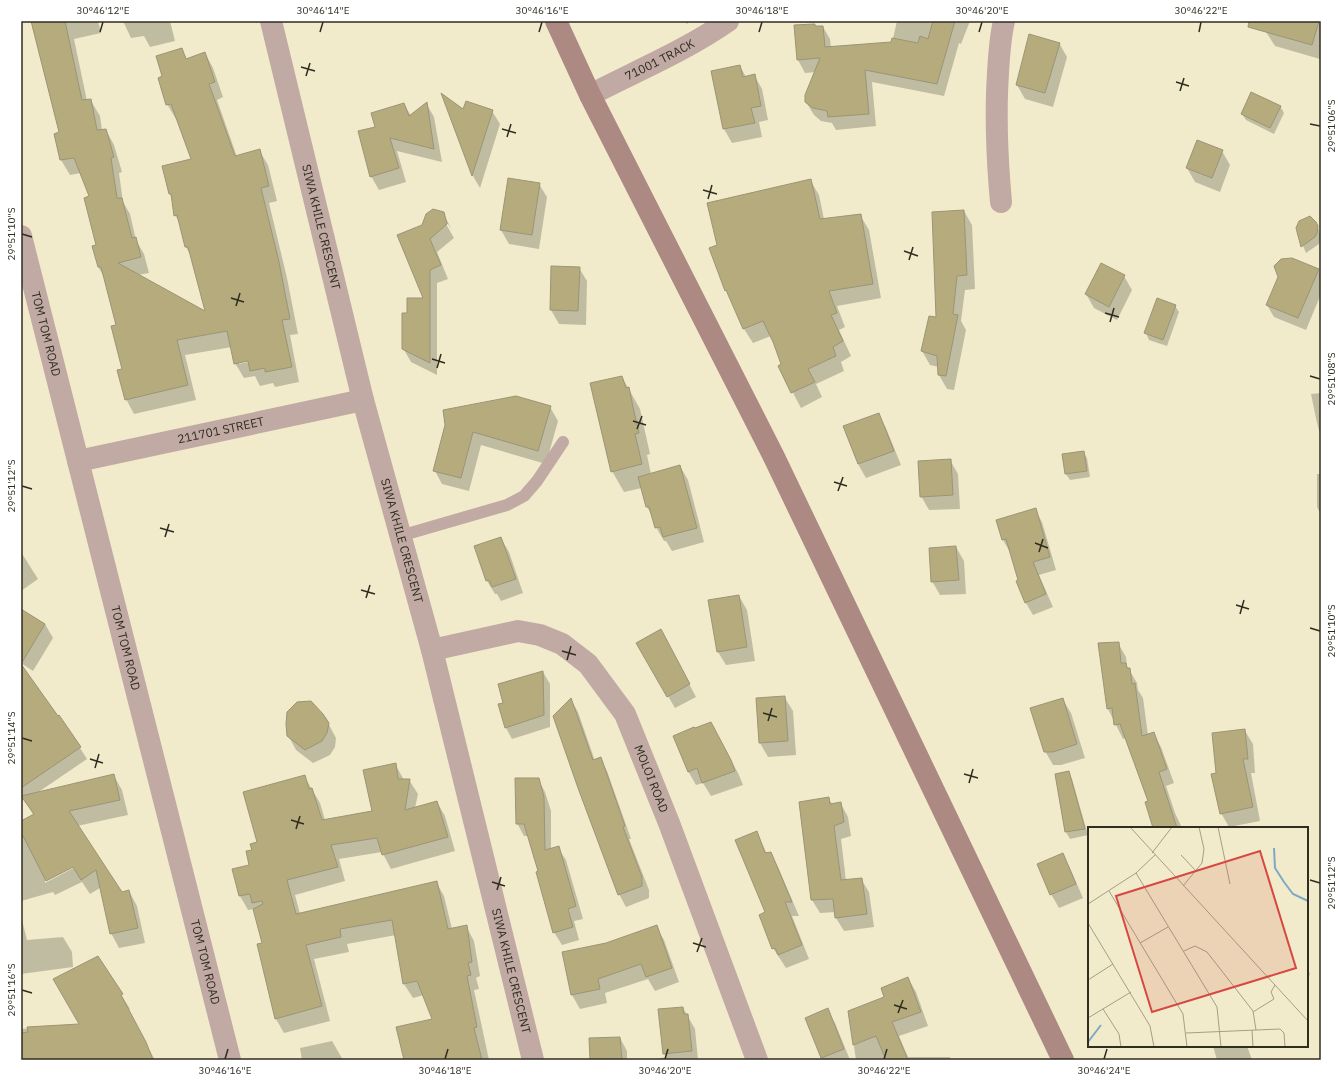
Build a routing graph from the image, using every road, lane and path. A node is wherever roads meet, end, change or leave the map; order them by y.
1 (271, 21) edge
2 (556, 21) edge
3 (728, 21) edge
4 (1004, 21) edge
5 (590, 95) junction
6 (1000, 202) dead end
7 (21, 236) edge
8 (363, 400) junction
9 (563, 442) dead end
10 (78, 461) junction
11 (400, 536) junction
12 (432, 650) junction
13 (230, 1060) edge
14 (533, 1060) edge
15 (757, 1060) edge
16 (1063, 1060) edge

1 - 8 street, SIWA KHILE CRESCENT
2 - 5 street
3 - 5 street, 71001 TRACK
4 - 6 street
5 - 16 street
7 - 10 street, TOM TOM ROAD
8 - 10 street, 211701 STREET
8 - 11 street, SIWA KHILE CRESCENT
9 - 11 lane
10 - 13 street, TOM TOM ROAD
11 - 12 street, SIWA KHILE CRESCENT
12 - 14 street, SIWA KHILE CRESCENT
12 - 15 street, MOLOI ROAD

